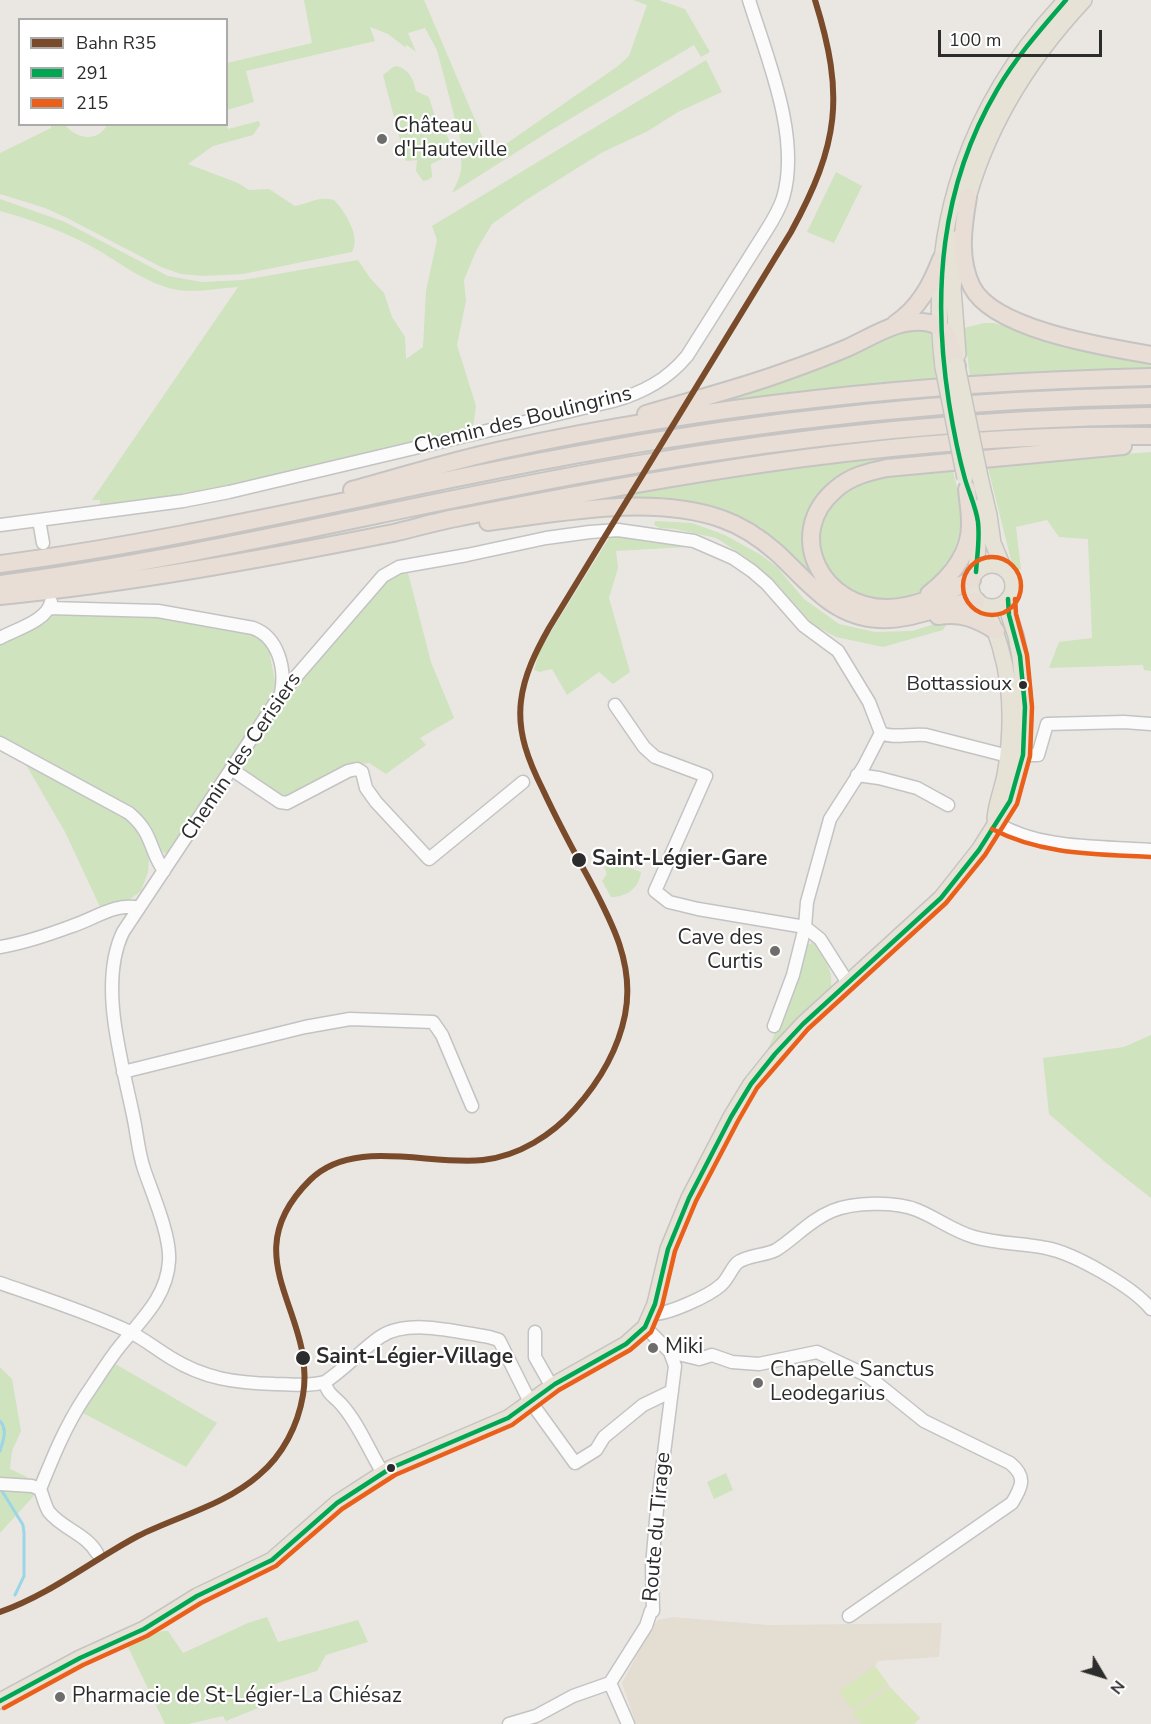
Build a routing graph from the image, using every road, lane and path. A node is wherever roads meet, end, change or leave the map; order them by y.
1 (749, 0) edge
2 (1066, 0) edge
3 (1084, 0) edge
4 (968, 197) junction
5 (941, 259) junction
6 (940, 327) junction
7 (890, 328) junction
8 (1151, 355) edge
9 (950, 367) junction
10 (1151, 377) edge
11 (1151, 396) edge
12 (1151, 416) edge
13 (1151, 436) edge
14 (1151, 444) edge
15 (505, 449) junction
16 (971, 481) junction
17 (39, 520) junction
18 (0, 525) edge
19 (397, 532) junction
20 (192, 533) junction
21 (43, 543) dead end
22 (0, 564) edge
23 (1003, 567) junction
24 (974, 576) junction
25 (0, 584) edge
26 (0, 596) edge
27 (1008, 600) junction
28 (981, 603) junction
29 (915, 609) junction
30 (996, 632) junction
31 (0, 638) edge
32 (281, 694) junction
33 (615, 705) dead end
34 (1151, 724) edge
35 (881, 733) junction
36 (0, 743) edge
37 (1016, 755) junction
38 (231, 769) junction
39 (857, 776) junction
40 (523, 782) dead end
41 (948, 806) dead end
42 (995, 822) junction
43 (1151, 850) edge
44 (164, 871) junction
45 (139, 908) junction
46 (805, 927) junction
47 (0, 947) edge
48 (848, 983) junction
49 (774, 1026) dead end
50 (123, 1072) junction
51 (472, 1106) dead end
52 (0, 1283) edge
53 (1151, 1309) edge
54 (648, 1321) junction
55 (132, 1332) junction
56 (535, 1332) dead end
57 (670, 1352) junction
58 (325, 1382) junction
59 (552, 1387) junction
60 (672, 1390) junction
61 (531, 1402) junction
62 (383, 1473) junction
63 (0, 1484) edge
64 (40, 1489) junction
65 (97, 1553) dead end
66 (849, 1616) dead end
67 (610, 1683) junction
68 (0, 1701) edge
69 (509, 1724) edge
70 (628, 1724) edge

1 - 17 street, Chemin des Boulingrins
2 - 5 main road
3 - 4 main road
4 - 8 highway
4 - 9 main road
5 - 6 main road
5 - 7 highway
6 - 7 highway
6 - 9 highway
7 - 15 highway
9 - 16 main road, bridge
10 - 15 highway
11 - 20 highway
12 - 25 highway
13 - 19 highway
14 - 29 highway
15 - 20 highway
16 - 23 main road
16 - 24 main road
16 - 29 highway
17 - 18 street, Chemin des Boulingrins
17 - 21 street
19 - 26 highway
19 - 29 highway
20 - 22 highway
23 - 24 main road
23 - 27 main road
24 - 28 main road
24 - 29 highway
27 - 28 main road
27 - 37 main road
28 - 29 highway
28 - 30 main road
29 - 30 highway
30 - 37 main road
31 - 32 street
32 - 35 street, Chemin des Cerisiers
32 - 38 street, Chemin des Cerisiers
33 - 46 street
34 - 37 street
35 - 37 street
35 - 39 street
36 - 44 street
37 - 42 main road
38 - 40 street
38 - 44 street, Chemin des Cerisiers
39 - 41 street
39 - 46 street
42 - 43 street
42 - 48 main road
44 - 45 street, Chemin des Cerisiers
45 - 47 street
45 - 50 street, Chemin des Cerisiers
46 - 48 street
46 - 49 street
48 - 54 main road
50 - 51 street
50 - 55 street, Chemin des Cerisiers
52 - 55 street
53 - 54 street
54 - 57 street
54 - 59 main road
55 - 58 street
55 - 64 street, Chemin des Cerisiers
56 - 59 street
57 - 60 street, Route du Tirage
57 - 66 street
58 - 61 street
58 - 62 street
59 - 61 main road
60 - 61 street
60 - 67 street, Route du Tirage
61 - 62 main road
62 - 68 main road
63 - 64 street
64 - 65 street
67 - 69 street
67 - 70 street

